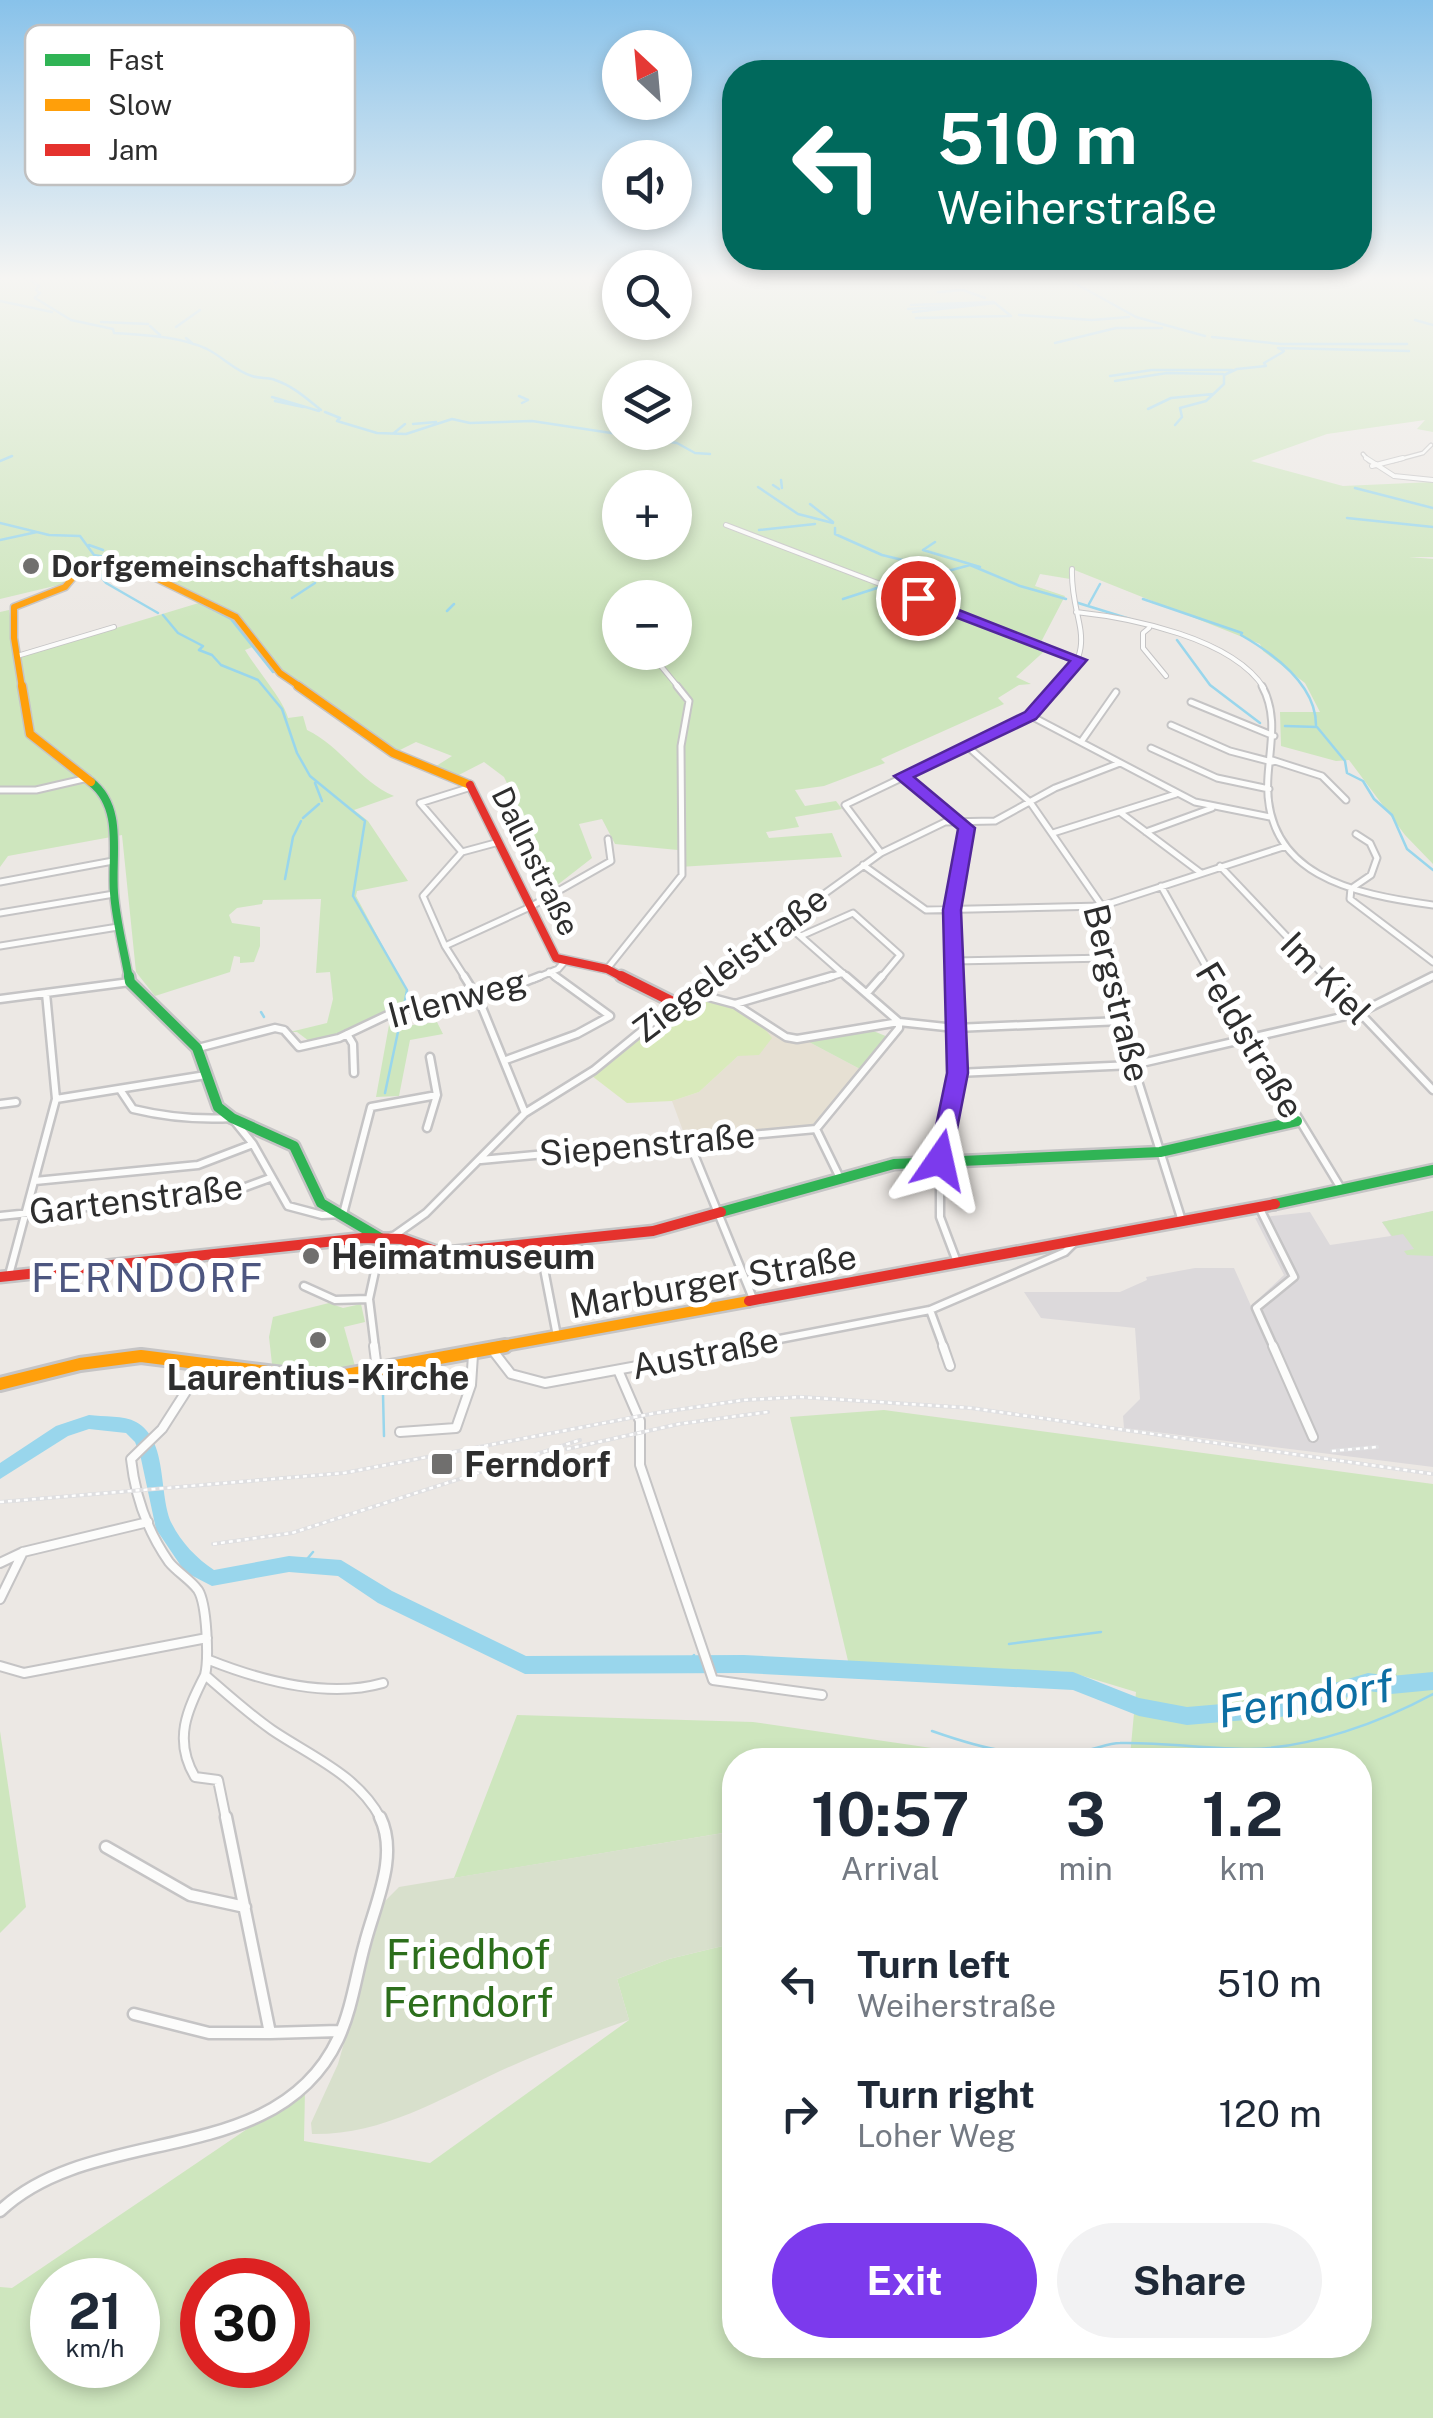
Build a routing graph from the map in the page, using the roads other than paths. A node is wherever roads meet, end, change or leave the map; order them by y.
1 (1431, 445) edge
2 (1363, 454) dead end
3 (1372, 466) junction
4 (1432, 478) edge
5 (726, 526) dead end
6 (1072, 569) dead end
7 (1076, 612) junction
8 (114, 628) dead end
9 (1148, 628) junction
10 (17, 656) junction
11 (1080, 660) junction
12 (664, 670) edge
13 (1166, 676) dead end
14 (1116, 692) dead end
15 (1190, 702) dead end
16 (1031, 716) junction
17 (1172, 725) dead end
18 (1274, 736) junction
19 (1080, 742) junction
20 (967, 746) junction
21 (1151, 748) dead end
22 (1272, 761) junction
23 (1120, 763) junction
24 (902, 776) junction
25 (89, 778) junction
26 (473, 786) junction
27 (1269, 789) junction
28 (0, 790) edge
29 (1176, 794) junction
30 (1346, 800) dead end
31 (1030, 802) junction
32 (1212, 808) junction
33 (1120, 812) junction
34 (1270, 817) junction
35 (958, 821) junction
36 (1145, 832) junction
37 (1054, 833) junction
38 (1356, 834) dead end
39 (608, 840) dead end
40 (499, 842) junction
41 (1286, 846) junction
42 (462, 852) junction
43 (881, 853) junction
44 (113, 861) junction
45 (863, 865) junction
46 (1220, 866) junction
47 (1201, 873) junction
48 (0, 882) edge
49 (1161, 886) junction
50 (1352, 888) junction
51 (114, 894) junction
52 (1433, 905) edge
53 (1102, 906) junction
54 (532, 908) junction
55 (952, 910) junction
56 (0, 913) edge
57 (782, 920) junction
58 (118, 927) junction
59 (802, 936) junction
60 (0, 946) edge
61 (445, 946) junction
62 (1110, 958) junction
63 (566, 960) junction
64 (954, 961) junction
65 (1433, 962) edge
66 (607, 969) junction
67 (548, 972) junction
68 (844, 973) junction
69 (1433, 976) edge
70 (130, 982) junction
71 (689, 992) junction
72 (46, 994) junction
73 (867, 994) junction
74 (0, 999) edge
75 (480, 1000) junction
76 (675, 1004) junction
77 (735, 1004) junction
78 (1359, 1013) junction
79 (1122, 1020) junction
80 (898, 1022) junction
81 (955, 1028) junction
82 (347, 1034) junction
83 (1248, 1041) junction
84 (196, 1048) junction
85 (430, 1057) dead end
86 (506, 1060) junction
87 (1133, 1064) junction
88 (957, 1073) junction
89 (354, 1074) dead end
90 (206, 1075) junction
91 (1433, 1090) edge
92 (122, 1091) junction
93 (437, 1095) junction
94 (56, 1099) junction
95 (16, 1102) dead end
96 (0, 1104) edge
97 (525, 1114) junction
98 (232, 1118) junction
99 (1297, 1121) junction
100 (427, 1128) dead end
101 (816, 1129) junction
102 (690, 1142) junction
103 (252, 1144) junction
104 (1160, 1152) junction
105 (478, 1160) junction
106 (940, 1160) junction
107 (1433, 1170) edge
108 (838, 1176) junction
109 (270, 1178) junction
110 (36, 1181) junction
111 (1343, 1192) junction
112 (1259, 1208) junction
113 (716, 1212) junction
114 (26, 1213) junction
115 (343, 1214) junction
116 (0, 1216) edge
117 (1182, 1222) junction
118 (382, 1239) junction
119 (1075, 1242) junction
120 (539, 1243) junction
121 (958, 1264) junction
122 (4, 1277) edge
123 (304, 1286) dead end
124 (369, 1299) junction
125 (754, 1301) junction
126 (930, 1310) junction
127 (557, 1337) junction
128 (493, 1350) junction
129 (472, 1354) junction
130 (204, 1364) junction
131 (950, 1366) dead end
132 (377, 1370) junction
133 (618, 1370) junction
134 (0, 1384) edge
135 (400, 1432) dead end
136 (1313, 1437) dead end
137 (148, 1522) junction
138 (23, 1552) junction
139 (0, 1563) edge
140 (0, 1599) edge
141 (206, 1638) junction
142 (209, 1660) junction
143 (0, 1666) edge
144 (204, 1675) junction
145 (383, 1682) dead end
146 (822, 1695) dead end
147 (106, 1847) dead end
148 (246, 1907) junction
149 (134, 2014) dead end
150 (339, 2031) junction
151 (270, 2033) junction
152 (0, 2211) edge

1 - 3 street
2 - 3 street
3 - 4 street
5 - 11 street
6 - 7 street
7 - 9 street
7 - 11 street
8 - 10 street
9 - 13 street
9 - 18 street
10 - 25 street
10 - 26 street, Dallnstraße
11 - 16 street
12 - 66 street
14 - 19 street
15 - 18 street
16 - 19 street
16 - 20 street
17 - 22 street
18 - 22 street
19 - 23 street
20 - 24 street
20 - 31 street, Bergstraße
21 - 27 street
22 - 27 street
22 - 30 street
23 - 29 street
23 - 31 street, Ziegeleistraße
24 - 35 street
24 - 43 street
25 - 28 street
25 - 44 street
26 - 40 street, Dallnstraße
26 - 42 street
27 - 34 street
29 - 32 street
29 - 33 street
31 - 35 street, Ziegeleistraße
31 - 37 street, Bergstraße
32 - 34 street
32 - 36 street
33 - 36 street
33 - 37 street
34 - 41 street
35 - 43 street, Ziegeleistraße
35 - 55 street
36 - 47 street
37 - 53 street, Bergstraße
38 - 50 street
39 - 54 street
40 - 42 street
40 - 54 street, Dallnstraße
41 - 46 street
41 - 50 street
42 - 61 street
43 - 45 street, Ziegeleistraße
44 - 48 street
44 - 51 street
45 - 55 street
45 - 57 street, Ziegeleistraße
46 - 47 street
46 - 78 street, Im Kiel
47 - 49 street
49 - 53 street
49 - 83 street, Feldstraße
50 - 52 street
50 - 65 street
51 - 56 street
51 - 58 street
53 - 55 street
53 - 62 street, Bergstraße
54 - 61 street
54 - 63 street, Dallnstraße
55 - 64 street
57 - 59 street
57 - 71 street, Ziegeleistraße
58 - 60 street
58 - 70 street
59 - 68 street
59 - 73 street
61 - 75 street
62 - 64 street
62 - 79 street, Bergstraße
63 - 66 street, Dallnstraße
63 - 67 street, Irlenweg
64 - 81 street
66 - 76 street, Dallnstraße
67 - 75 street, Irlenweg
67 - 86 street
68 - 73 street
68 - 77 street
69 - 78 street
70 - 72 street
70 - 84 street
71 - 76 street, Ziegeleistraße
71 - 77 street
72 - 74 street
72 - 94 street
73 - 80 street
75 - 82 street, Irlenweg
75 - 86 street
76 - 97 street, Ziegeleistraße
77 - 80 street
78 - 83 street
78 - 91 street, Im Kiel
79 - 81 street
79 - 87 street, Bergstraße
80 - 81 street
80 - 101 street
81 - 88 street
82 - 84 street, Irlenweg
82 - 89 street, Irlenweg
83 - 87 street
83 - 99 street, Feldstraße
84 - 90 street
85 - 93 street
86 - 97 street
87 - 88 street
87 - 104 street, Bergstraße
88 - 106 street
90 - 92 street
90 - 98 street
92 - 94 street
92 - 98 street
93 - 100 street
93 - 115 street
94 - 110 street
95 - 96 street
97 - 105 street, Ziegeleistraße
98 - 103 street
98 - 115 street
99 - 104 street
99 - 111 street, Feldstraße
101 - 102 street, Siepenstraße
101 - 108 street
102 - 105 street, Siepenstraße
102 - 113 street
103 - 109 street
103 - 110 street
104 - 106 street
104 - 117 street, Bergstraße
105 - 118 street, Ziegeleistraße
106 - 108 street
106 - 121 street
107 - 111 street, Marburger Straße
108 - 113 street
109 - 114 street, Gartenstraße
109 - 115 street
110 - 114 street
111 - 112 street, Marburger Straße
112 - 117 street, Marburger Straße
112 - 136 street
113 - 120 street
113 - 125 street
114 - 116 street, Gartenstraße
114 - 122 street
115 - 118 street
117 - 119 street, Marburger Straße
118 - 120 street
118 - 122 street
118 - 124 street
119 - 121 street, Marburger Straße
119 - 126 street, Austraße
120 - 127 street
121 - 125 street, Marburger Straße
123 - 124 street
124 - 132 street
125 - 127 street, Marburger Straße
126 - 131 street
126 - 133 street, Austraße
127 - 128 street, Marburger Straße
128 - 129 street, Marburger Straße
128 - 133 street, Austraße
129 - 132 street, Marburger Straße
129 - 135 street
130 - 132 street, Marburger Straße
130 - 134 street, Marburger Straße
130 - 137 street
133 - 146 street
137 - 138 street
137 - 141 street
138 - 139 street
138 - 140 street
141 - 142 street
141 - 143 street
142 - 144 street
142 - 145 street
144 - 148 street
144 - 150 street
147 - 148 street
148 - 151 street
149 - 151 street
150 - 151 street
150 - 152 street

